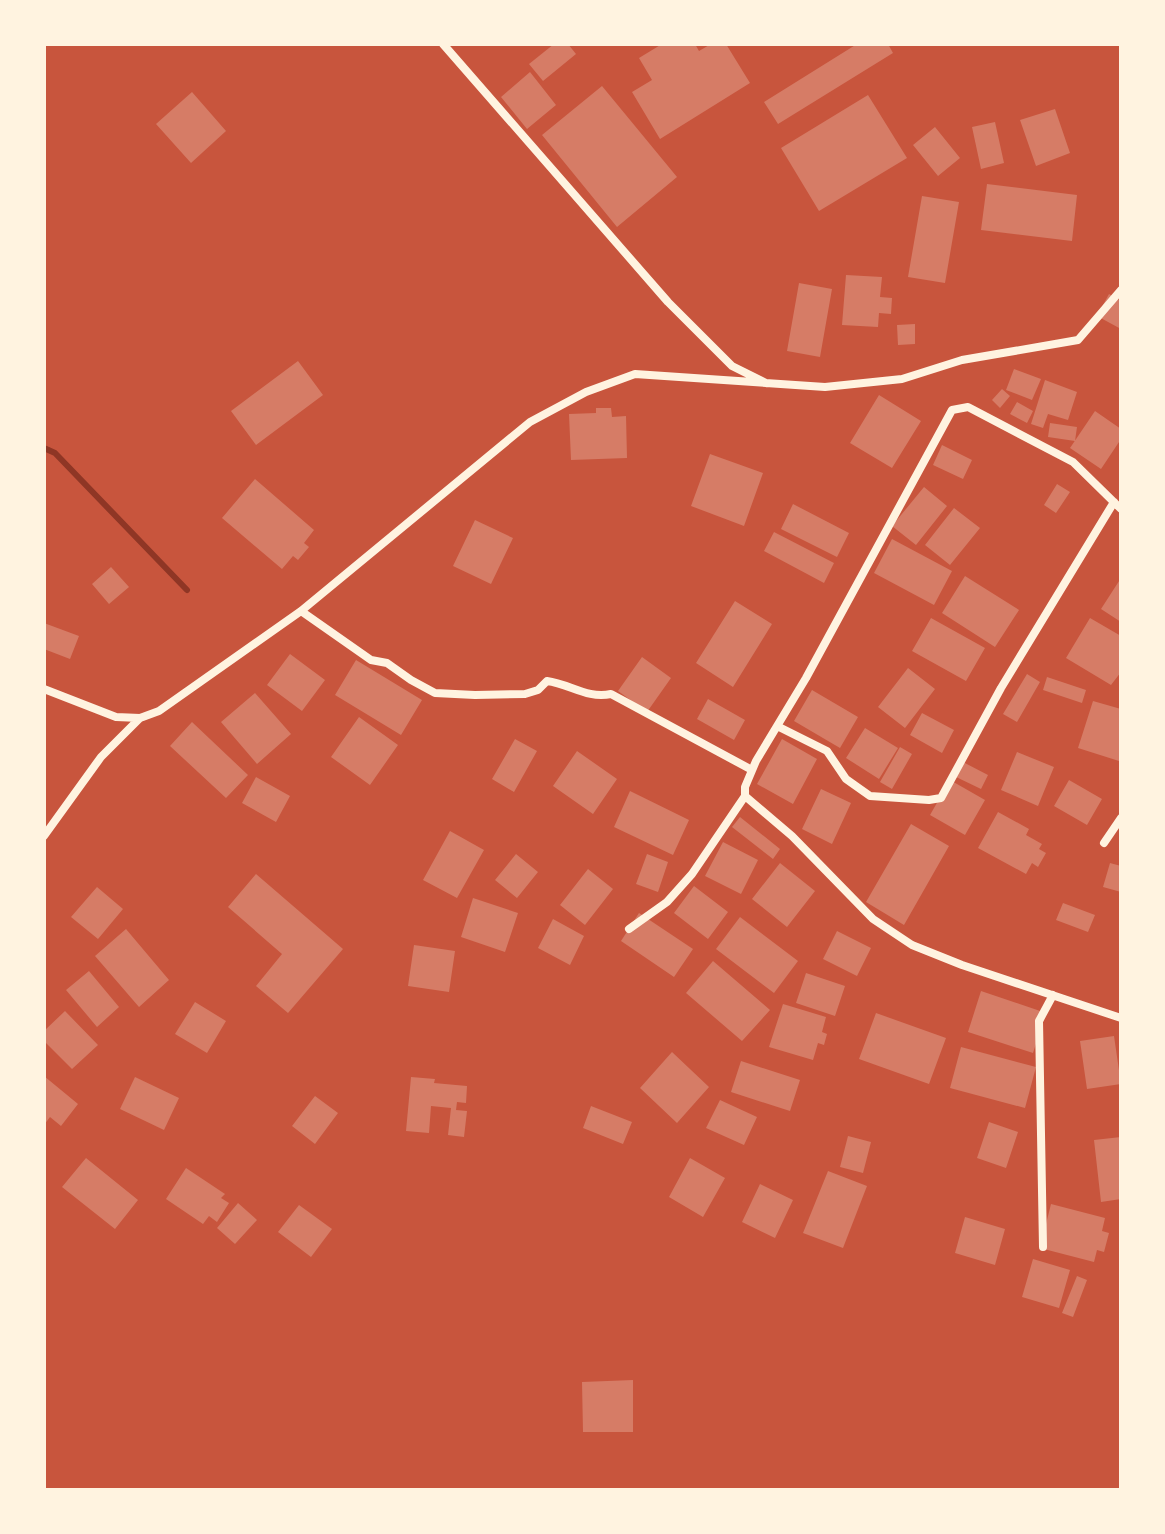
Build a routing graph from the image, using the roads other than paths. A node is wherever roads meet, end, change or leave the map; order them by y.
1 (443, 44) edge
2 (1121, 290) edge
3 (770, 385) junction
4 (1118, 506) edge
5 (301, 611) junction
6 (44, 689) edge
7 (140, 718) junction
8 (777, 726) junction
9 (752, 770) junction
10 (745, 796) junction
11 (1121, 818) edge
12 (44, 836) edge
13 (1104, 843) dead end
14 (629, 929) dead end
15 (1053, 995) junction
16 (1121, 1018) edge
17 (1043, 1247) dead end

1 - 3 street
2 - 3 street
3 - 5 street
4 - 8 street
4 - 8 street
5 - 7 street
5 - 9 street
6 - 7 street
7 - 12 street
8 - 9 street
9 - 10 street
10 - 14 street
10 - 15 street
11 - 13 street
15 - 16 street
15 - 17 street

